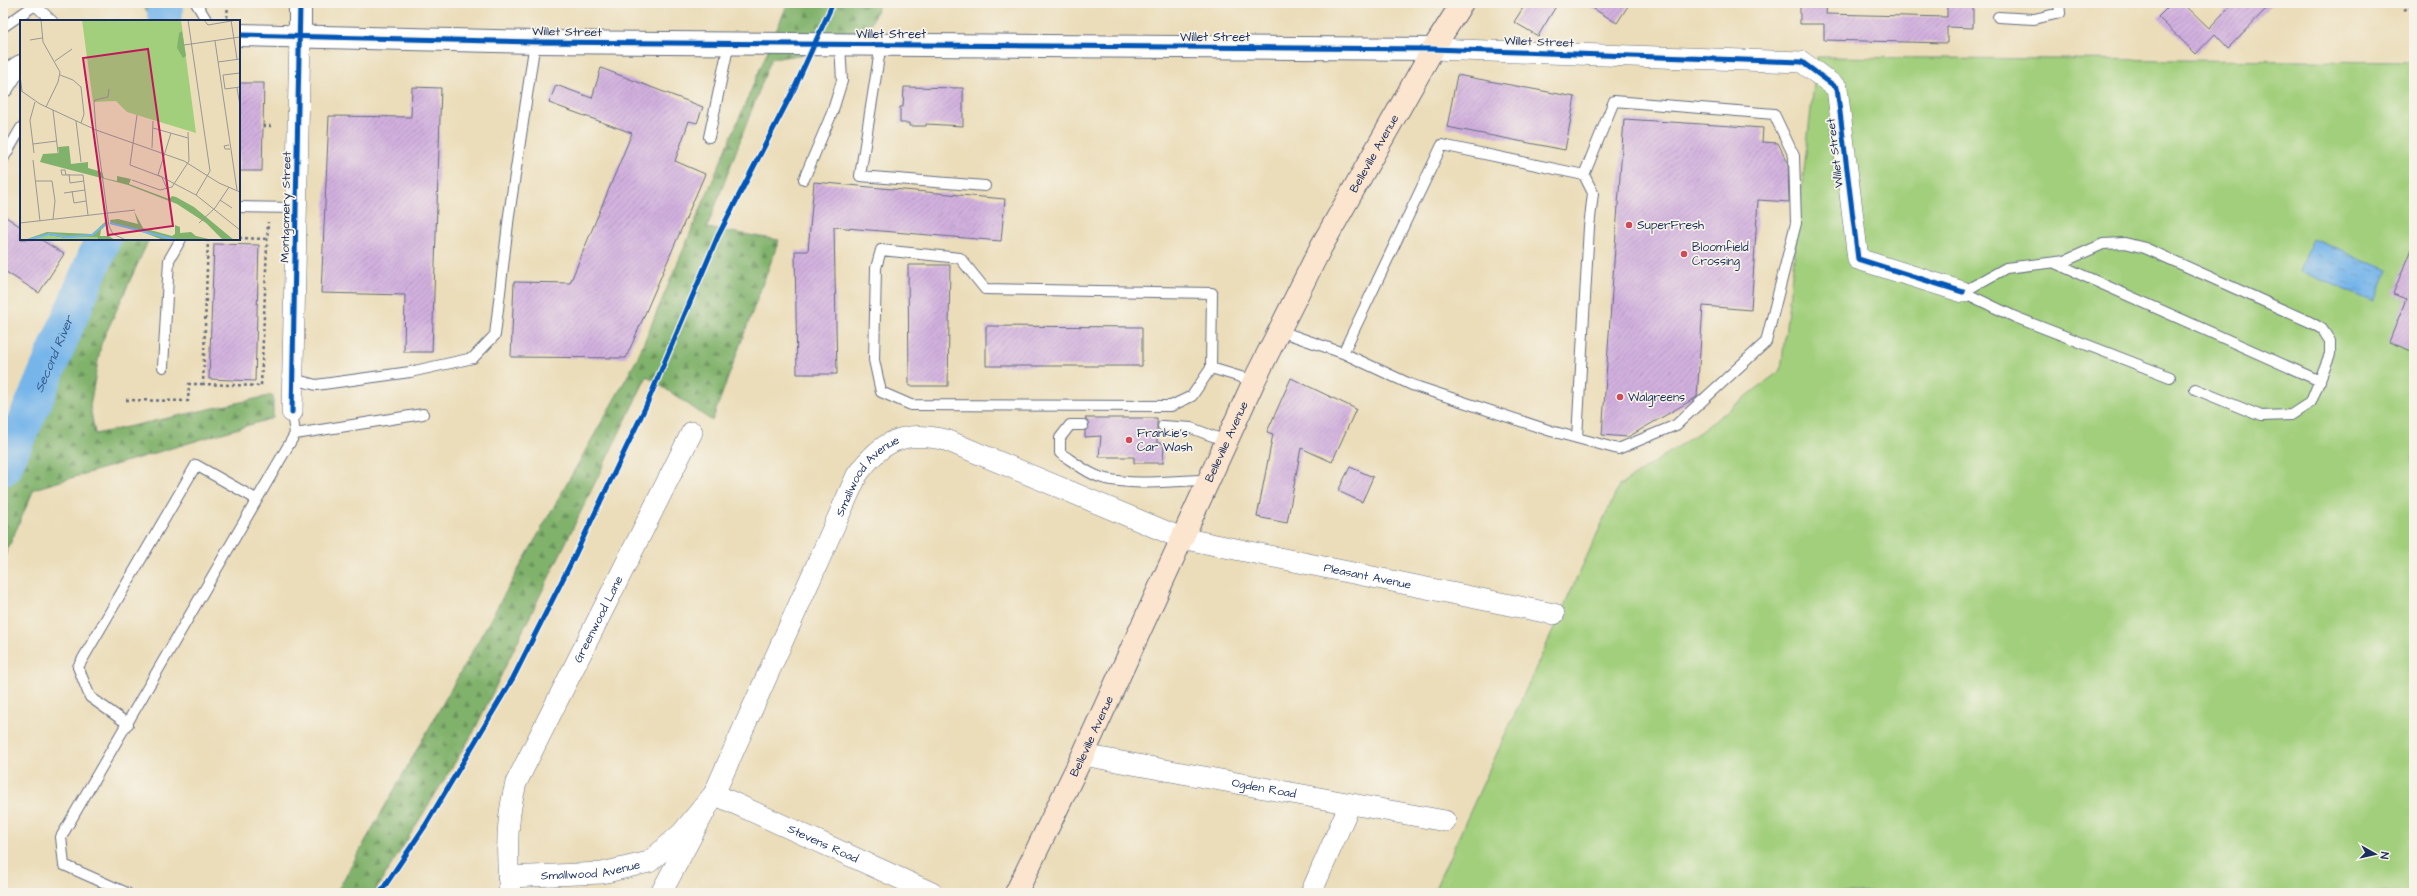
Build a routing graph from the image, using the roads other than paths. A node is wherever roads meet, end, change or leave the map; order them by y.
1 (196, 3) edge
2 (300, 3) edge
3 (1462, 3) edge
4 (2059, 3) edge
5 (34, 4) edge
6 (1998, 17) dead end
7 (51, 20) edge
8 (206, 20) edge
9 (3, 27) edge
10 (240, 28) edge
11 (300, 36) junction
12 (535, 42) junction
13 (729, 43) junction
14 (840, 44) junction
15 (880, 44) junction
16 (1433, 48) junction
17 (20, 67) edge
18 (3, 86) edge
19 (20, 130) edge
20 (709, 137) dead end
21 (3, 158) edge
22 (1584, 175) junction
23 (804, 179) dead end
24 (985, 186) dead end
25 (240, 207) edge
26 (296, 208) junction
27 (180, 240) edge
28 (2054, 263) junction
29 (1963, 292) junction
30 (1280, 331) junction
31 (1343, 353) junction
32 (163, 367) dead end
33 (1211, 368) junction
34 (2170, 377) dead end
35 (293, 379) junction
36 (1254, 381) junction
37 (2320, 381) junction
38 (2196, 388) dead end
39 (292, 412) joint
40 (423, 414) dead end
41 (1083, 425) dead end
42 (1163, 426) dead end
43 (692, 432) dead end
44 (295, 434) junction
45 (1577, 438) junction
46 (1226, 442) junction
47 (1208, 480) junction
48 (256, 499) junction
49 (1181, 538) junction
50 (1554, 614) dead end
51 (128, 724) junction
52 (1083, 755) junction
53 (714, 794) junction
54 (1350, 804) junction
55 (1444, 821) dead end
56 (509, 885) edge
57 (127, 893) edge
58 (661, 893) edge
59 (932, 893) edge
60 (1016, 893) edge
61 (1311, 893) edge

1 - 8 lane
2 - 11 street, Montgomery Street
3 - 16 main road, Belleville Avenue
4 - 6 lane
5 - 7 lane
5 - 9 lane
10 - 11 street, Willet Street
11 - 12 street, Willet Street
11 - 26 street, Montgomery Street
12 - 13 street, Willet Street
12 - 35 lane
13 - 14 street, Willet Street
13 - 20 lane
14 - 15 street, Willet Street
14 - 23 lane
15 - 16 street, Willet Street
15 - 24 lane
16 - 29 street, Willet Street
16 - 30 main road, Belleville Avenue
17 - 18 street
19 - 21 lane
22 - 31 lane
22 - 45 lane
22 - 45 lane
25 - 26 lane
26 - 35 street, Montgomery Street
27 - 32 lane
28 - 29 lane
28 - 37 lane
28 - 37 lane
29 - 34 lane
30 - 31 lane
30 - 36 main road, Belleville Avenue
31 - 45 lane
33 - 33 lane
33 - 36 lane
35 - 39 street, Montgomery Street
36 - 46 main road, Belleville Avenue
37 - 38 lane
39 - 44 lane
40 - 44 lane
41 - 47 lane
42 - 46 lane
43 - 56 street, Greenwood Lane
44 - 48 lane
46 - 47 main road, Belleville Avenue
47 - 49 main road, Belleville Avenue
48 - 51 lane
48 - 51 lane
49 - 50 street, Pleasant Avenue
49 - 52 main road, Belleville Avenue
49 - 53 street, Smallwood Avenue
51 - 57 lane
52 - 54 street, Ogden Road
52 - 60 main road, Belleville Avenue
53 - 56 street, Smallwood Avenue
53 - 58 street, Smallwood Avenue
53 - 59 street, Stevens Road
54 - 55 street, Ogden Road
54 - 61 street

